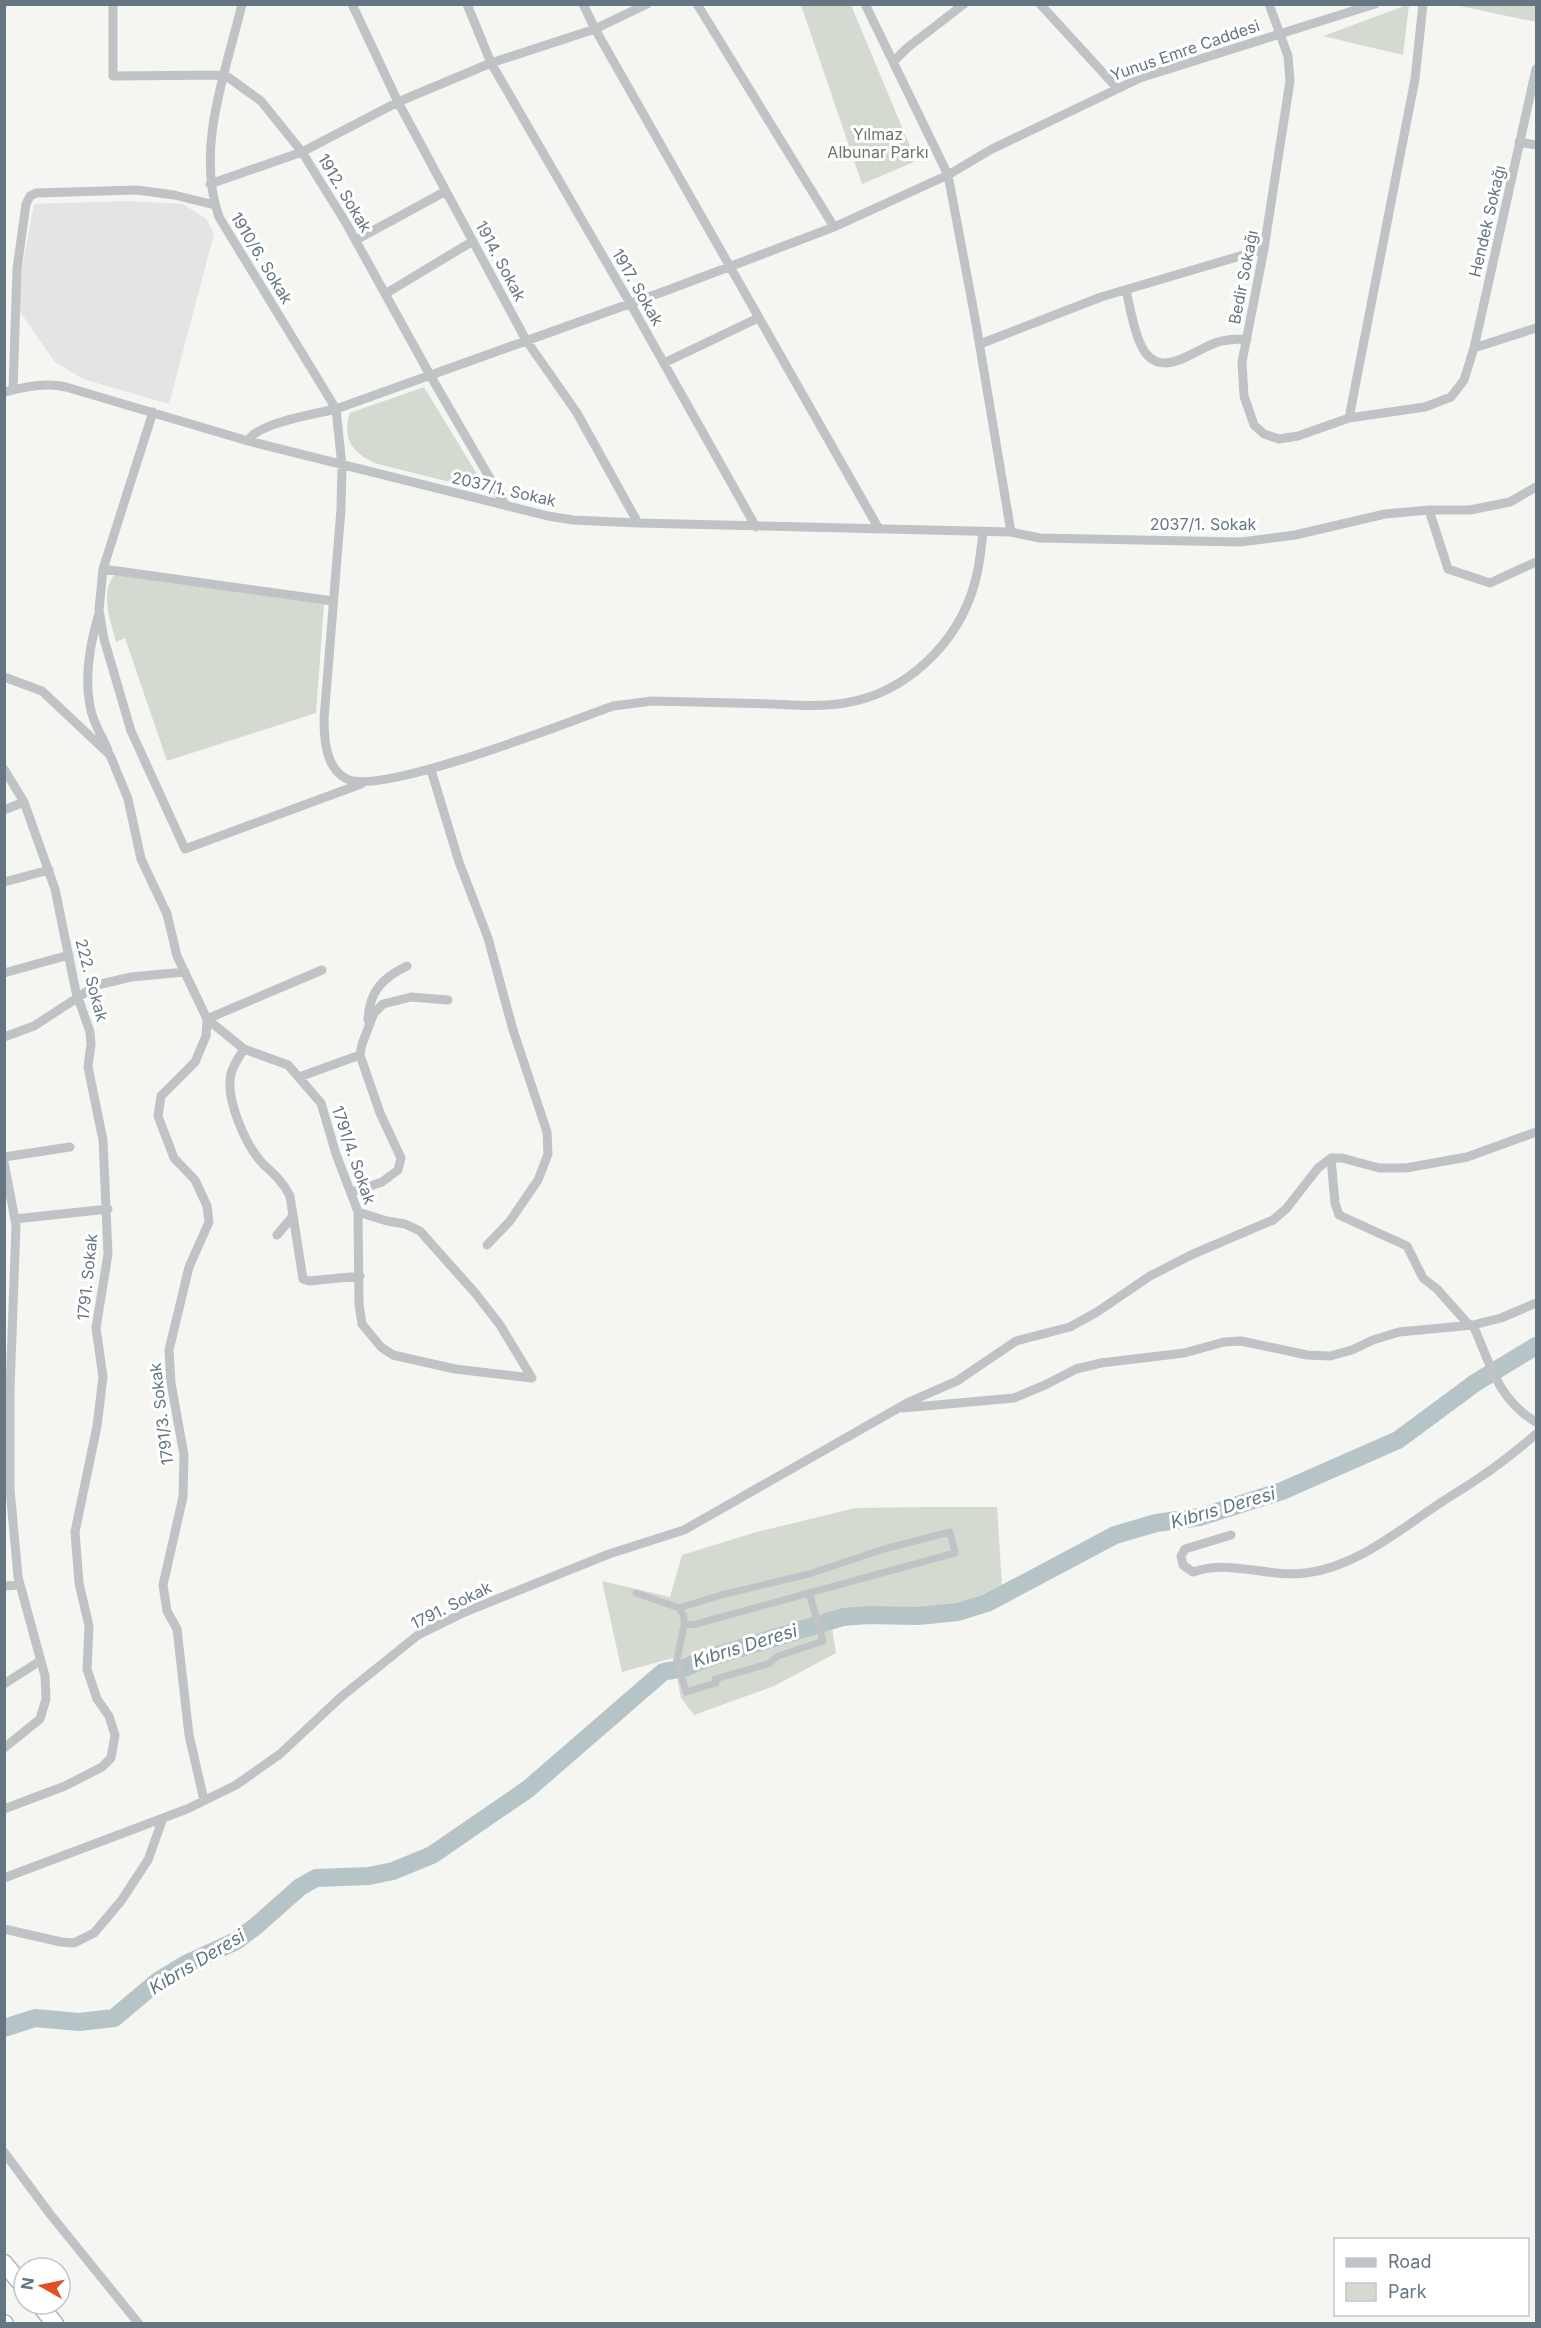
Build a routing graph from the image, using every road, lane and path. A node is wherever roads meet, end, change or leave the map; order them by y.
1 (113, 4) edge
2 (242, 4) edge
3 (352, 4) edge
4 (466, 4) edge
5 (583, 4) edge
6 (647, 4) edge
7 (697, 4) edge
8 (865, 4) edge
9 (964, 4) edge
10 (1040, 4) edge
11 (1269, 4) edge
12 (1375, 4) edge
13 (1423, 4) edge
14 (595, 29) junction
15 (1280, 33) junction
16 (892, 62) junction
17 (491, 63) junction
18 (1536, 69) edge
19 (225, 75) junction
20 (1117, 88) junction
21 (398, 102) junction
22 (1519, 142) junction
23 (1536, 145) edge
24 (302, 152) junction
25 (948, 175) junction
26 (210, 184) junction
27 (446, 190) junction
28 (215, 205) junction
29 (834, 227) junction
30 (356, 240) junction
31 (473, 241) junction
32 (1264, 249) junction
33 (729, 266) junction
34 (1126, 290) junction
35 (386, 294) junction
36 (630, 303) junction
37 (758, 318) junction
38 (1536, 328) edge
39 (1247, 339) junction
40 (526, 340) junction
41 (980, 344) junction
42 (1474, 348) junction
43 (664, 363) junction
44 (430, 375) junction
45 (1464, 380) joint
46 (9, 391) edge
47 (336, 409) junction
48 (153, 412) junction
49 (1349, 418) junction
50 (248, 441) junction
51 (342, 466) junction
52 (1536, 488) edge
53 (506, 506) junction
54 (1429, 510) junction
55 (638, 523) junction
56 (756, 527) junction
57 (879, 529) junction
58 (983, 532) junction
59 (1011, 532) junction
60 (1536, 562) edge
61 (103, 569) junction
62 (333, 601) junction
63 (99, 610) junction
64 (4, 677) edge
65 (110, 755) junction
66 (4, 769) edge
67 (431, 770) junction
68 (362, 783) junction
69 (24, 802) junction
70 (4, 810) edge
71 (49, 870) junction
72 (4, 882) edge
73 (69, 956) junction
74 (407, 966) dead end
75 (321, 970) dead end
76 (184, 972) junction
77 (4, 973) edge
78 (78, 998) junction
79 (448, 1000) dead end
80 (207, 1019) junction
81 (368, 1025) junction
82 (4, 1037) edge
83 (244, 1049) junction
84 (360, 1055) junction
85 (299, 1077) junction
86 (1536, 1132) edge
87 (70, 1147) dead end
88 (4, 1157) edge
89 (1331, 1158) junction
90 (4, 1162) edge
91 (7, 1188) edge
92 (352, 1192) junction
93 (108, 1209) junction
94 (358, 1212) junction
95 (293, 1216) junction
96 (15, 1219) junction
97 (277, 1235) dead end
98 (487, 1245) dead end
99 (360, 1276) junction
100 (1536, 1303) edge
101 (1471, 1325) junction
102 (901, 1408) junction
103 (1536, 1422) edge
104 (1536, 1434) edge
105 (1231, 1535) dead end
106 (20, 1585) junction
107 (4, 1586) edge
108 (808, 1592) junction
109 (636, 1593) dead end
110 (679, 1608) junction
111 (684, 1625) junction
112 (40, 1661) junction
113 (4, 1684) edge
114 (4, 1748) edge
115 (204, 1800) junction
116 (4, 1809) edge
117 (163, 1818) junction
118 (4, 1878) edge
119 (4, 1929) edge
120 (4, 2152) edge
121 (139, 2324) edge

1 - 19 street
2 - 19 street, 1910/6. Sokak
3 - 21 street, 1914. Sokak
4 - 17 street, 1917. Sokak
5 - 14 street
6 - 14 street
7 - 29 street
8 - 16 street
9 - 16 street
10 - 20 street
11 - 15 street, Bedir Sokağı
12 - 15 street, Yunus Emre Caddesi
13 - 49 street
14 - 17 street
14 - 33 street
15 - 20 street, Yunus Emre Caddesi
15 - 32 street, Bedir Sokağı
16 - 25 street
17 - 21 street
17 - 36 street, 1917. Sokak
18 - 22 street, Hendek Sokağı
19 - 24 street, 1912. Sokak
19 - 26 street, 1910/6. Sokak
20 - 25 street, Yunus Emre Caddesi
21 - 24 street
21 - 27 street, 1914. Sokak
22 - 23 street
22 - 42 street, Hendek Sokağı
24 - 26 street
24 - 30 street, 1912. Sokak
25 - 29 street, Yunus Emre Caddesi
25 - 41 street
26 - 28 street, 1910/6. Sokak
27 - 30 street
27 - 31 street, 1914. Sokak
28 - 46 street
28 - 47 street, 1910/6. Sokak
29 - 33 street, Yunus Emre Caddesi
30 - 35 street, 1912. Sokak
31 - 35 street
31 - 40 street, 1914. Sokak
32 - 34 street
32 - 39 street, Bedir Sokağı
33 - 36 street, Yunus Emre Caddesi
33 - 37 street
34 - 39 street
34 - 41 street
35 - 44 street, 1912. Sokak
36 - 40 street, Yunus Emre Caddesi
36 - 43 street, 1917. Sokak
37 - 43 street
37 - 57 street
38 - 42 street
39 - 49 street, Bedir Sokağı
40 - 44 street, Yunus Emre Caddesi
40 - 55 street, 1914. Sokak
41 - 59 street
42 - 45 street, Hendek Sokağı
43 - 56 street, 1917. Sokak
44 - 47 street, Yunus Emre Caddesi
44 - 53 street, 1912. Sokak
45 - 49 street, Bedir Sokağı
46 - 48 street, 2037/1. Sokak
47 - 50 street, Yunus Emre Caddesi
47 - 51 street
48 - 50 street, 2037/1. Sokak
48 - 61 street
50 - 51 street, 2037/1. Sokak
51 - 53 street, 2037/1. Sokak
51 - 62 street
52 - 54 street, 2037/1. Sokak
53 - 55 street, 2037/1. Sokak
54 - 59 street, 2037/1. Sokak
54 - 60 street
55 - 56 street, 2037/1. Sokak
56 - 57 street, 2037/1. Sokak
57 - 58 street, 2037/1. Sokak
58 - 59 street, 2037/1. Sokak
58 - 67 street
61 - 62 street
61 - 63 street
62 - 68 street
63 - 65 street
63 - 68 street
64 - 65 street
65 - 76 street
66 - 69 street, 222. Sokak
67 - 68 street
67 - 98 street
69 - 70 street
69 - 71 street, 222. Sokak
71 - 72 street
71 - 73 street, 222. Sokak
73 - 77 street
73 - 78 street, 222. Sokak
74 - 81 street
75 - 80 street
76 - 78 street
76 - 80 street
78 - 82 street
78 - 93 street, 222. Sokak
79 - 81 street
80 - 83 street, 1791/4. Sokak
80 - 115 street, 1791/3. Sokak
81 - 84 street
83 - 85 street, 1791/4. Sokak
83 - 95 street
84 - 85 street
84 - 92 street
85 - 92 street, 1791/4. Sokak
86 - 89 street
87 - 88 street
89 - 101 street
89 - 102 street, 1791. Sokak
90 - 91 street
91 - 96 street
92 - 94 street, 1791/4. Sokak
93 - 96 street
93 - 116 street, 1791. Sokak
94 - 99 street, 1791/4. Sokak
94 - 99 street, 1791/4. Sokak
95 - 97 street
95 - 99 street
96 - 106 street
100 - 101 street
101 - 102 street
101 - 103 street
102 - 115 street, 1791. Sokak
104 - 105 street
106 - 107 street
106 - 112 street
108 - 110 street
108 - 111 street
108 - 111 street
109 - 110 street
110 - 111 street
112 - 113 street
112 - 114 street
115 - 117 street, 1791. Sokak
117 - 118 street, 1791. Sokak
117 - 119 street
120 - 121 street

